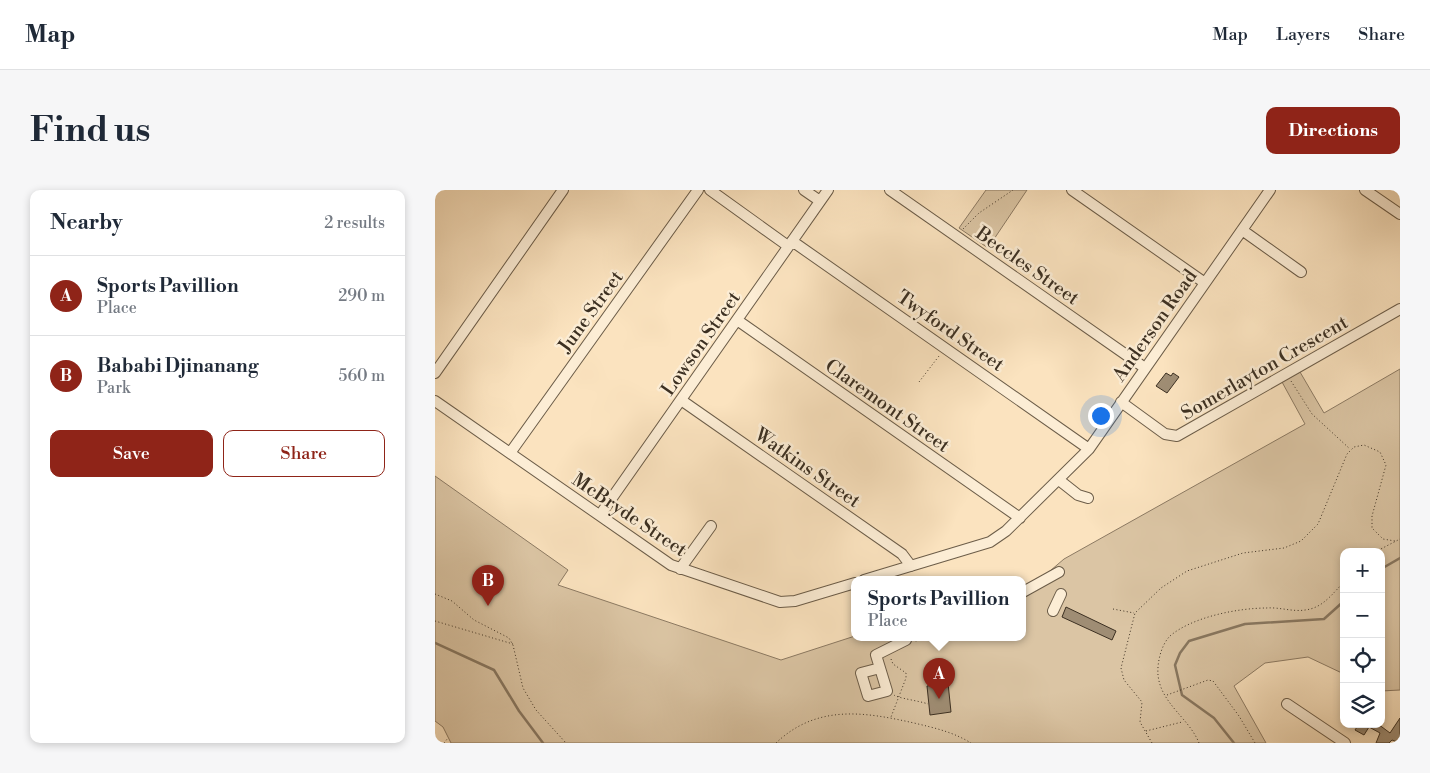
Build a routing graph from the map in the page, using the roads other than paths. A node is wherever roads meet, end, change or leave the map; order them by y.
1 (563, 190) edge
2 (698, 190) edge
3 (710, 190) edge
4 (804, 190) edge
5 (828, 190) edge
6 (890, 190) edge
7 (1072, 190) edge
8 (1269, 190) edge
9 (1365, 190) edge
10 (820, 201) junction
11 (1400, 214) edge
12 (1241, 230) junction
13 (790, 244) junction
14 (1301, 272) dead end
15 (1205, 283) junction
16 (1400, 309) edge
17 (737, 320) junction
18 (1145, 368) junction
19 (435, 373) edge
20 (681, 400) junction
21 (435, 401) edge
22 (1121, 402) junction
23 (1089, 449) junction
24 (510, 453) junction
25 (1059, 480) junction
26 (1088, 498) dead end
27 (600, 515) junction
28 (1020, 518) junction
29 (711, 526) dead end
30 (911, 566) junction
31 (680, 569) junction
32 (1059, 572) dead end
33 (888, 576) edge
34 (851, 584) edge
35 (1026, 590) edge
36 (1061, 594) dead end
37 (1053, 611) dead end
38 (901, 641) edge
39 (880, 668) dead end
40 (1287, 704) dead end
41 (1345, 743) edge

1 - 19 street
2 - 24 street, June Street
3 - 13 street, Twyford Street
4 - 10 street
5 - 10 street, Lowson Street
6 - 18 street, Beccles Street
7 - 15 street
8 - 12 street, Anderson Road
9 - 11 street
10 - 13 street, Lowson Street
12 - 14 street
12 - 15 street, Anderson Road
13 - 17 street, Lowson Street
13 - 23 street, Twyford Street
15 - 18 street, Anderson Road
16 - 22 street, Somerlayton Crescent
17 - 20 street, Lowson Street
17 - 28 street, Claremont Street
18 - 22 street, Anderson Road
20 - 27 street, Lowson Street
20 - 30 street, Watkins Street
21 - 24 street, McBryde Street
22 - 23 street, Anderson Road
23 - 25 street, Anderson Road
24 - 27 street, McBryde Street
25 - 26 street
25 - 28 street, Anderson Road
27 - 31 street, McBryde Street
28 - 30 street
29 - 31 street
30 - 33 street
31 - 34 street, McBryde Street
32 - 35 street
36 - 37 street
38 - 39 street
40 - 41 street

